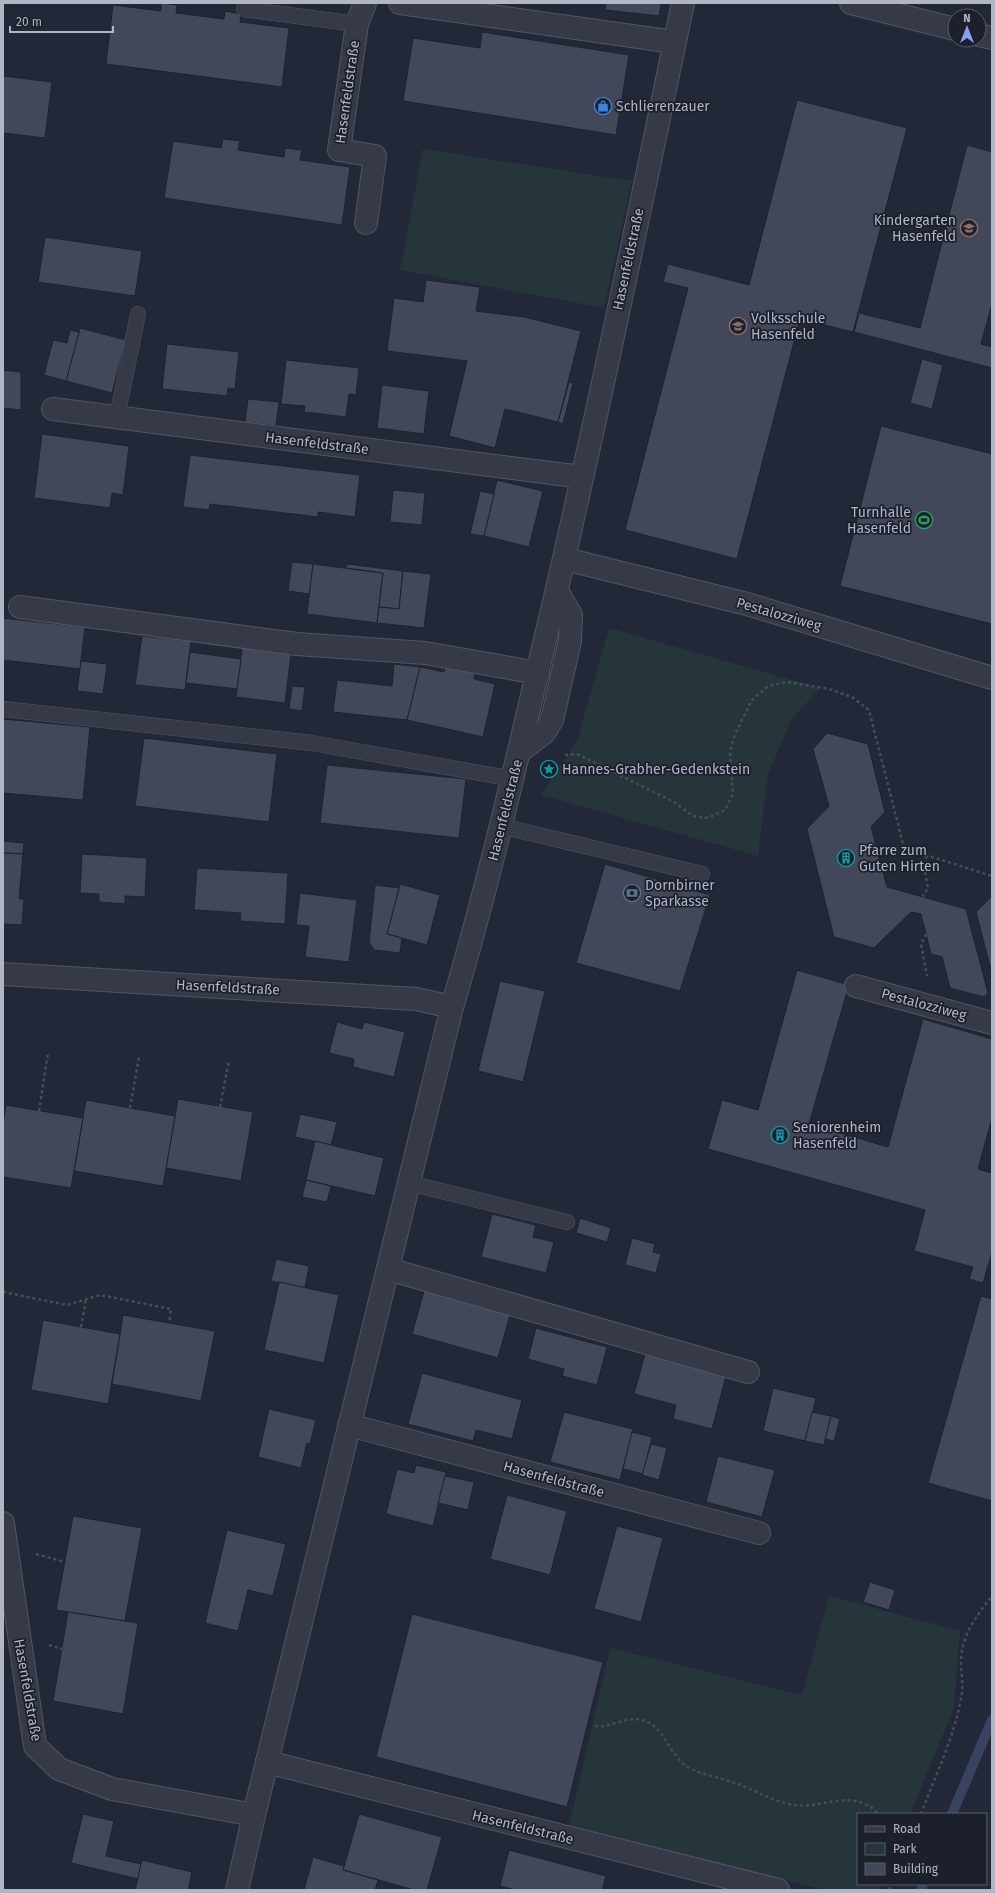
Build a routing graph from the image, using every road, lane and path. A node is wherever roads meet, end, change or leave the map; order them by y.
1 (365, 3) edge
2 (400, 3) edge
3 (682, 3) edge
4 (851, 3) edge
5 (244, 9) dead end
6 (357, 24) junction
7 (947, 27) edge
8 (674, 42) junction
9 (366, 223) dead end
10 (138, 314) dead end
11 (53, 409) dead end
12 (117, 417) junction
13 (582, 477) junction
14 (565, 559) junction
15 (557, 591) junction
16 (20, 607) dead end
17 (538, 673) junction
18 (992, 678) edge
19 (3, 709) edge
20 (519, 752) junction
21 (560, 755) dead end
22 (513, 779) junction
23 (501, 826) junction
24 (927, 856) junction
25 (702, 874) dead end
26 (992, 876) edge
27 (924, 897) dead end
28 (926, 934) dead end
29 (921, 944) dead end
30 (3, 974) edge
31 (856, 986) dead end
32 (452, 1008) junction
33 (992, 1023) edge
34 (48, 1053) dead end
35 (139, 1057) dead end
36 (229, 1060) dead end
37 (220, 1107) dead end
38 (130, 1108) dead end
39 (39, 1111) dead end
40 (409, 1182) junction
41 (567, 1222) dead end
42 (388, 1269) junction
43 (3, 1292) edge
44 (86, 1299) junction
45 (169, 1323) dead end
46 (81, 1327) dead end
47 (748, 1372) dead end
48 (349, 1425) junction
49 (3, 1523) edge
50 (758, 1533) dead end
51 (992, 1596) edge
52 (595, 1726) dead end
53 (267, 1762) junction
54 (878, 1813) edge
55 (922, 1813) edge
56 (254, 1815) junction
57 (237, 1890) edge
58 (778, 1890) edge

1 - 6 street, Hasenfeldstraße
2 - 8 street
3 - 8 street, Hasenfeldstraße
4 - 7 street
5 - 6 lane
6 - 9 street, Hasenfeldstraße
8 - 13 street, Hasenfeldstraße
10 - 12 lane
11 - 12 street, Hasenfeldstraße
12 - 13 street, Hasenfeldstraße
13 - 14 street, Hasenfeldstraße
14 - 15 street, Hasenfeldstraße
14 - 18 street, Pestalozziweg
15 - 17 street, Hasenfeldstraße
15 - 20 street, Hasenfeldstraße
16 - 17 street
17 - 20 street, Hasenfeldstraße
19 - 22 lane
20 - 22 street, Hasenfeldstraße
21 - 24 path
22 - 23 street, Hasenfeldstraße
23 - 25 lane
23 - 32 street, Hasenfeldstraße
24 - 26 path
24 - 27 path
28 - 29 path
30 - 32 street, Hasenfeldstraße
31 - 33 street, Pestalozziweg
32 - 40 street, Hasenfeldstraße
34 - 39 path
35 - 38 path
36 - 37 path
40 - 41 lane
40 - 42 street, Hasenfeldstraße
42 - 47 street
42 - 48 street, Hasenfeldstraße
43 - 44 path
44 - 45 path
44 - 46 path
48 - 50 street, Hasenfeldstraße
48 - 53 street, Hasenfeldstraße
49 - 56 street, Hasenfeldstraße
51 - 55 path
52 - 54 path
53 - 56 street, Hasenfeldstraße
53 - 58 street, Hasenfeldstraße
56 - 57 street, Hasenfeldstraße

